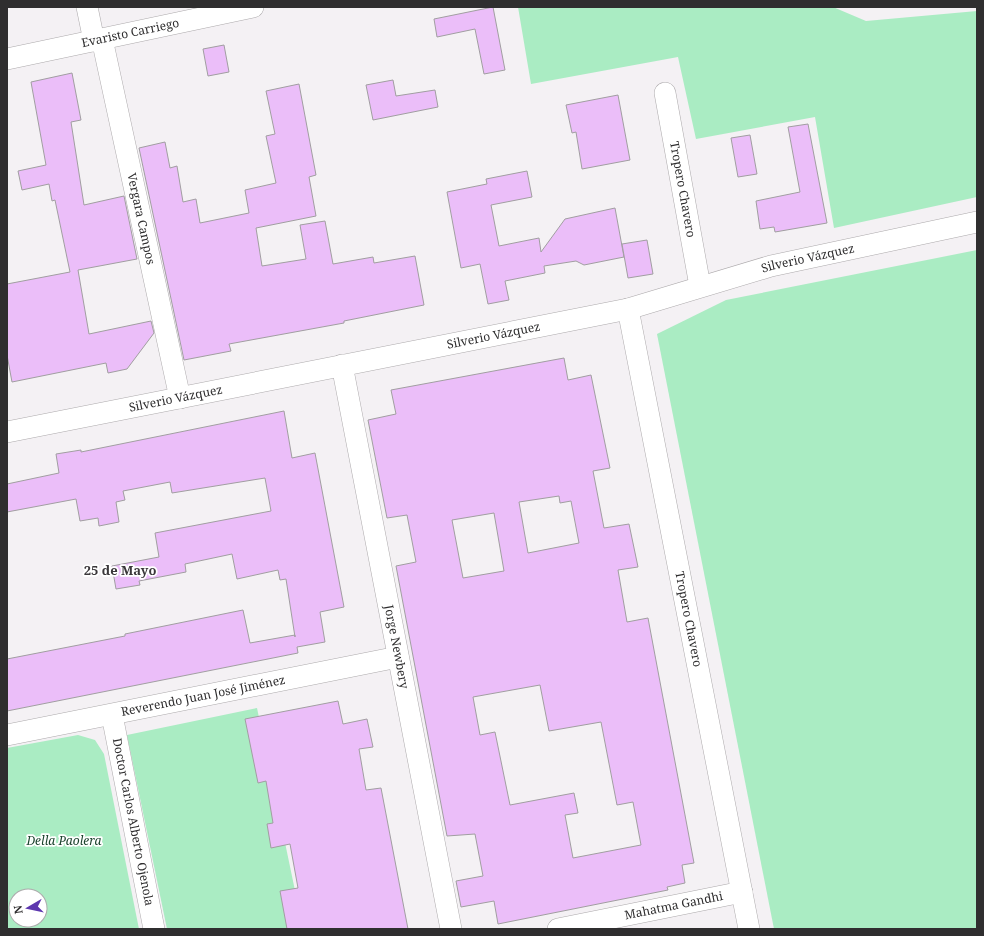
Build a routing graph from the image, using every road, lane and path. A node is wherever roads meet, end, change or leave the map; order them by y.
1 (87, 7) edge
2 (253, 7) edge
3 (98, 40) junction
4 (7, 59) edge
5 (665, 93) dead end
6 (977, 222) edge
7 (700, 286) junction
8 (628, 309) junction
9 (342, 365) junction
10 (180, 398) junction
11 (7, 432) edge
12 (398, 657) junction
13 (112, 715) junction
14 (7, 735) edge
15 (742, 892) junction
16 (154, 929) edge
17 (451, 929) edge
18 (558, 929) edge
19 (749, 929) edge

1 - 3 street, Vergara Campos
2 - 3 street, Evaristo Carriego
3 - 4 street, Evaristo Carriego
3 - 10 street, Vergara Campos
5 - 7 street, Tropero Chavero
6 - 7 street, Silverio Vázquez
7 - 8 street, Silverio Vázquez
8 - 9 street, Silverio Vázquez
8 - 15 street, Tropero Chavero
9 - 10 street, Silverio Vázquez
9 - 12 street, Jorge Newbery
10 - 11 street, Silverio Vázquez
12 - 13 street, Reverendo Juan José Jiménez
12 - 17 street, Jorge Newbery
13 - 14 street, Reverendo Juan José Jiménez
13 - 16 street, Doctor Carlos Alberto Ojenola
15 - 18 street, Mahatma Gandhi
15 - 19 street, Tropero Chavero

